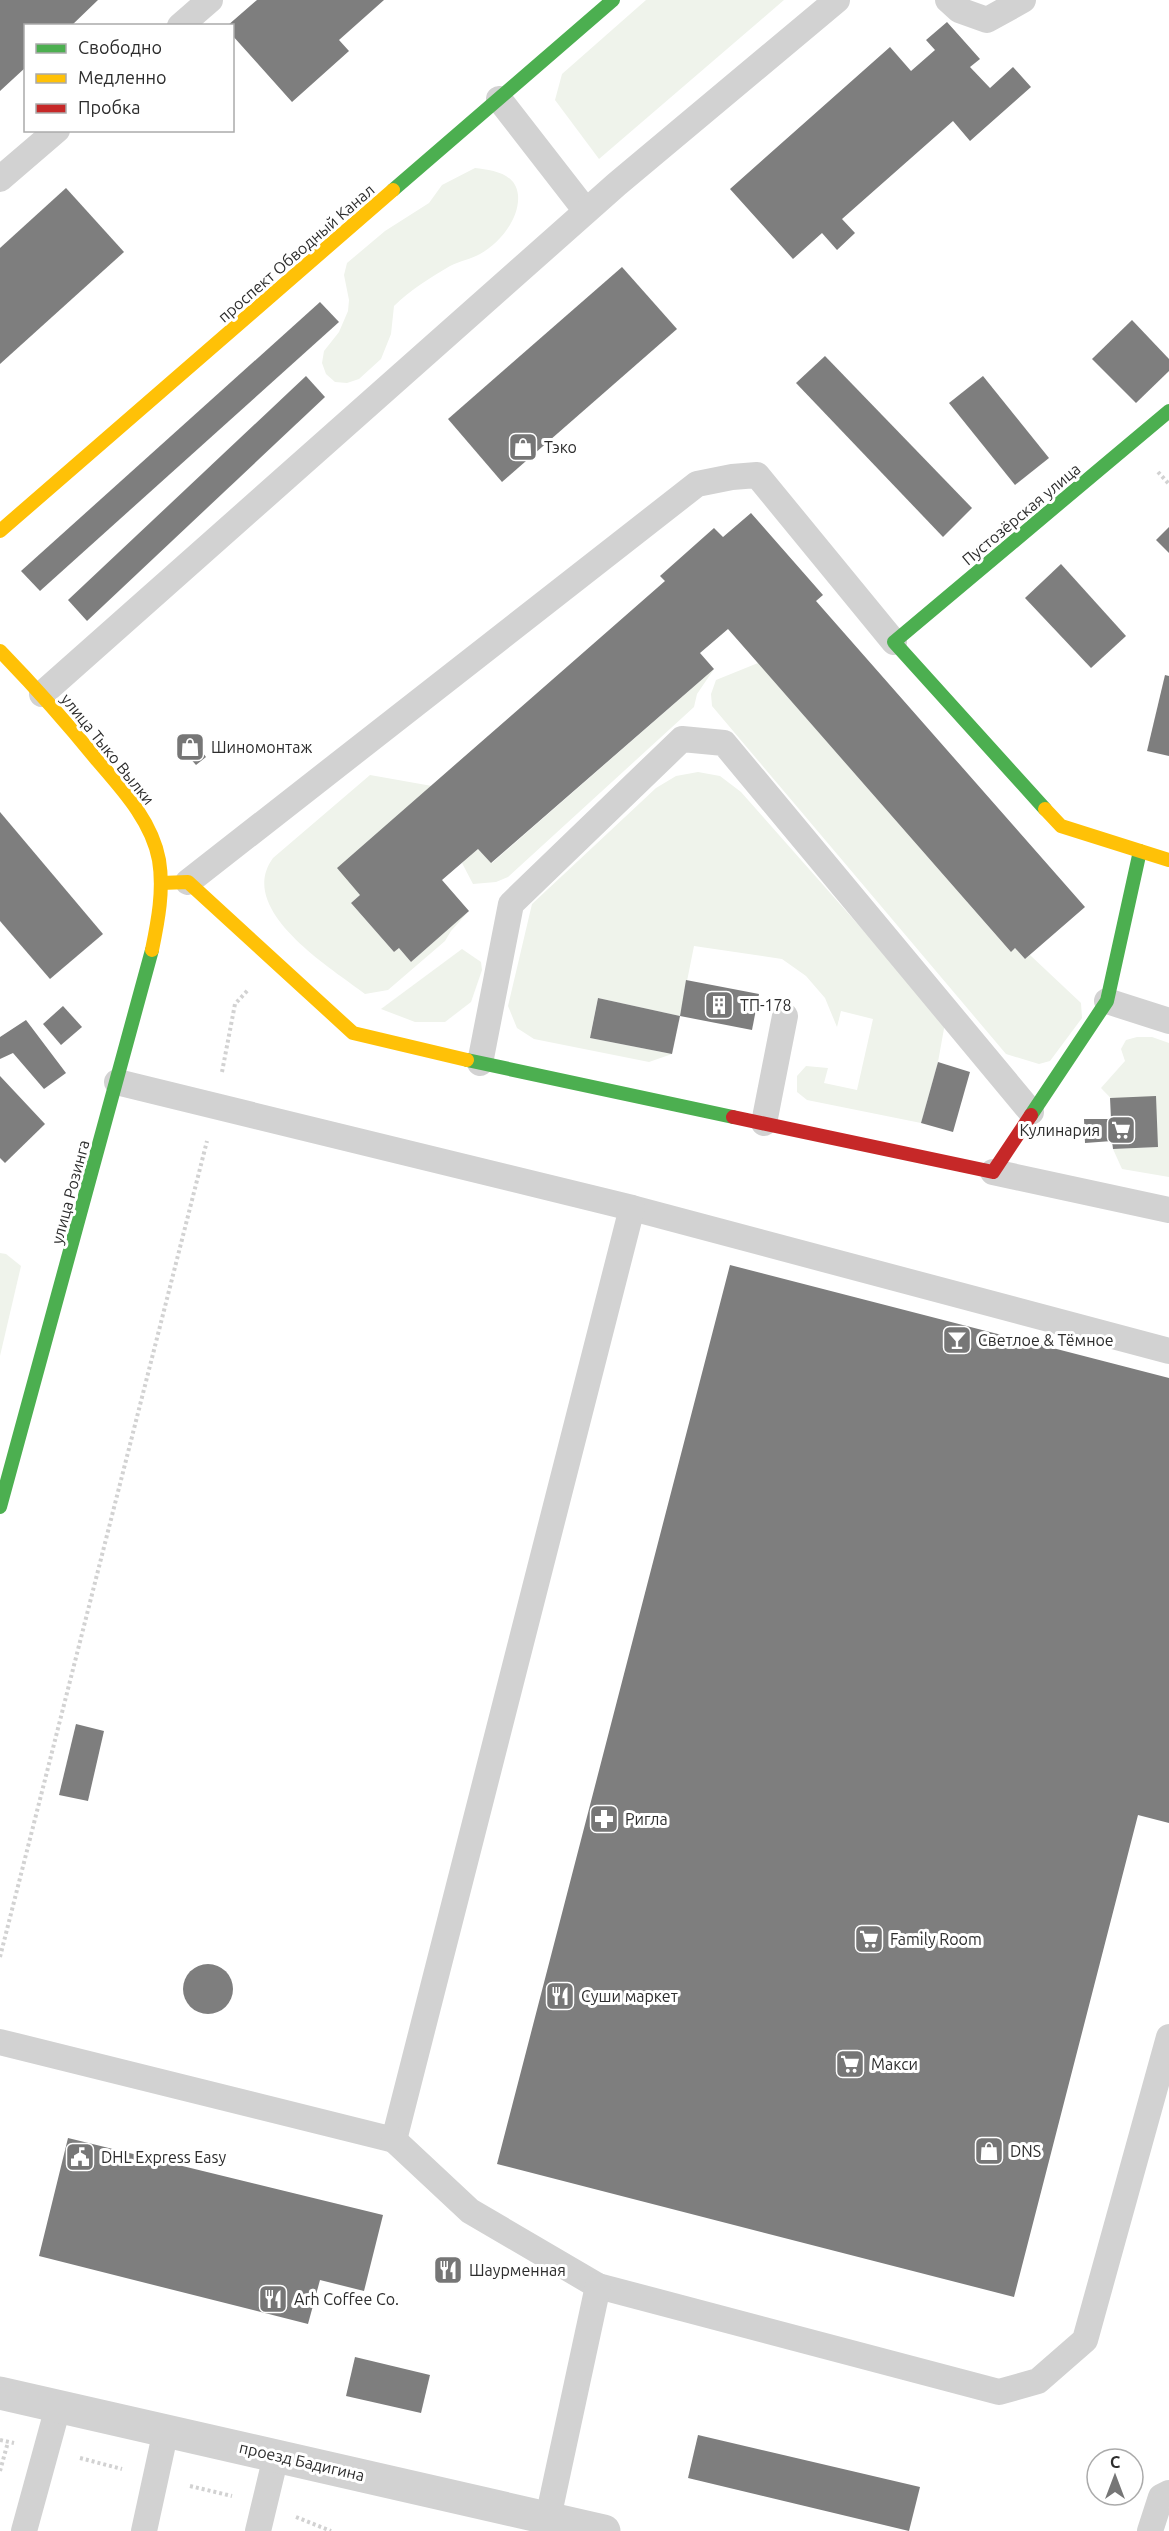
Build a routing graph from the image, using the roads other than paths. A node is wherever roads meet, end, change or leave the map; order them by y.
1 (210, 0) edge
2 (613, 0) edge
3 (837, 0) edge
4 (948, 0) edge
5 (1023, 0) edge
6 (182, 24) edge
7 (499, 99) junction
8 (55, 132) edge
9 (0, 179) edge
10 (586, 212) junction
11 (1169, 411) edge
12 (0, 531) edge
13 (894, 642) junction
14 (0, 651) edge
15 (42, 694) junction
16 (1140, 851) junction
17 (1169, 860) edge
18 (188, 882) junction
19 (161, 883) junction
20 (1107, 1001) junction
21 (785, 1016) dead end
22 (1169, 1021) edge
23 (480, 1063) junction
24 (117, 1082) junction
25 (1031, 1112) junction
26 (764, 1123) junction
27 (993, 1172) junction
28 (632, 1208) junction
29 (1169, 1210) edge
30 (1169, 1351) edge
31 (0, 1507) edge
32 (1169, 2037) edge
33 (0, 2042) edge
34 (394, 2140) junction
35 (598, 2286) junction
36 (0, 2393) edge
37 (57, 2407) junction
38 (166, 2430) junction
39 (276, 2456) junction
40 (1169, 2493) edge
41 (548, 2518) junction
42 (24, 2531) edge
43 (144, 2531) edge
44 (258, 2531) edge
45 (604, 2531) edge
46 (1150, 2531) edge

1 - 6 lane
2 - 7 street, проспект Обводный Канал
3 - 10 lane
4 - 5 lane
7 - 10 lane
7 - 12 street, проспект Обводный Канал
8 - 9 lane
10 - 15 lane
11 - 13 street, Пустозёрская улица
13 - 16 street
13 - 18 lane
14 - 15 street, улица Тыко Вылки
15 - 19 street, улица Тыко Вылки
16 - 17 street
16 - 20 street
18 - 19 street
18 - 23 street
19 - 24 street, улица Розинга
20 - 22 lane
20 - 25 street
21 - 26 lane
23 - 25 lane
23 - 26 street
24 - 28 lane
24 - 31 street, улица Розинга
25 - 27 street
26 - 27 street
27 - 29 lane
28 - 30 lane
28 - 34 lane
32 - 35 lane
33 - 34 lane
34 - 35 lane
35 - 41 lane
36 - 37 street, проезд Бадигина
37 - 38 street, проезд Бадигина
37 - 42 lane
38 - 39 street, проезд Бадигина
38 - 43 lane
39 - 41 street, проезд Бадигина
39 - 44 lane
40 - 46 lane
41 - 45 street, проезд Бадигина

